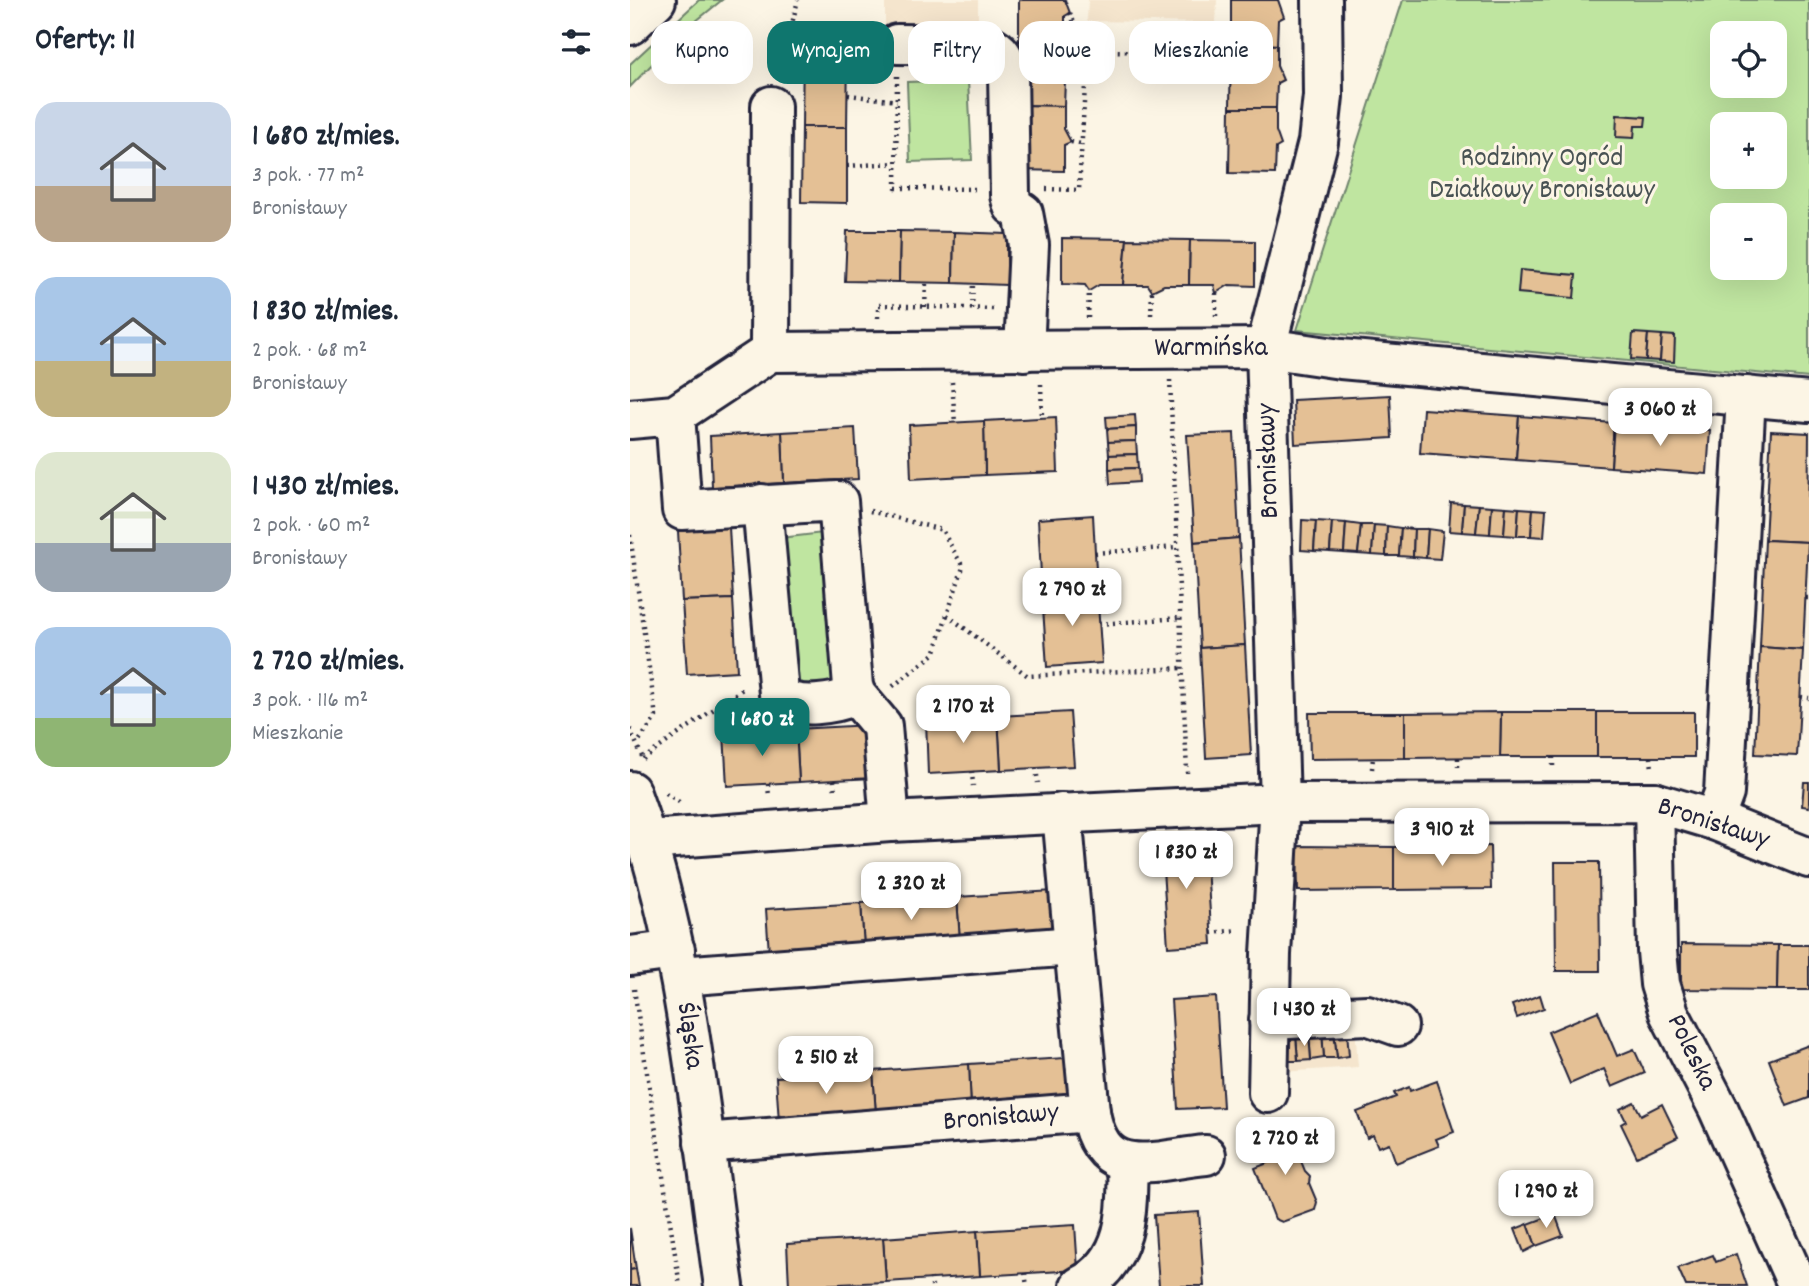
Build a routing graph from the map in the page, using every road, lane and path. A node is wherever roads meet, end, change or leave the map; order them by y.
1 (656, 0) edge
2 (798, 0) edge
3 (1322, 0) edge
4 (1070, 13) dead end
5 (1074, 21) edge
6 (630, 25) edge
7 (897, 44) joint
8 (1085, 84) edge
9 (848, 95) dead end
10 (897, 101) junction
11 (771, 106) joint
12 (1071, 142) dead end
13 (1081, 144) junction
14 (897, 163) junction
15 (847, 166) dead end
16 (1010, 189) junction
17 (926, 283) dead end
18 (973, 284) dead end
19 (925, 307) junction
20 (972, 309) junction
21 (1026, 310) junction
22 (1266, 348) junction
23 (1168, 349) junction
24 (1024, 351) junction
25 (770, 352) junction
26 (878, 352) junction
27 (1746, 396) junction
28 (1809, 402) edge
29 (675, 415) junction
30 (630, 419) edge
31 (838, 501) junction
32 (762, 505) junction
33 (630, 535) edge
34 (1177, 547) junction
35 (1095, 553) dead end
36 (947, 615) junction
37 (1180, 618) junction
38 (1099, 624) dead end
39 (1182, 668) junction
40 (750, 684) dead end
41 (1801, 697) dead end
42 (1809, 698) edge
43 (862, 702) junction
44 (630, 729) edge
45 (637, 745) junction
46 (645, 776) edge
47 (1187, 785) dead end
48 (1654, 802) junction
49 (1280, 803) junction
50 (686, 806) dead end
51 (1062, 813) junction
52 (1714, 820) junction
53 (890, 822) junction
54 (648, 840) junction
55 (1809, 858) edge
56 (1074, 946) junction
57 (678, 963) junction
58 (631, 968) edge
59 (1269, 1020) junction
60 (1398, 1026) dead end
61 (1268, 1093) dead end
62 (1090, 1112) junction
63 (704, 1143) junction
64 (1206, 1155) dead end
65 (1127, 1163) junction
66 (1025, 1273) dead end
67 (931, 1278) dead end
68 (680, 1286) edge
69 (724, 1286) edge
70 (932, 1286) edge
71 (1027, 1286) edge
72 (1080, 1286) edge
73 (1798, 1286) edge

1 - 6 street
2 - 11 path
3 - 22 street, Bronisławy
4 - 5 path
7 - 10 path
7 - 16 street
8 - 13 path
9 - 10 path
10 - 14 path
11 - 25 street
12 - 13 path
13 - 16 path
14 - 15 path
14 - 16 path
16 - 21 street
17 - 19 path
18 - 20 path
19 - 20 path
19 - 26 path
20 - 21 path
21 - 24 street
22 - 23 street, Warmińska
22 - 27 street, Warmińska
22 - 49 street, Bronisławy
23 - 24 street, Warmińska
23 - 34 path
24 - 26 street, Warmińska
25 - 26 street, Warmińska
25 - 29 street
27 - 28 street, Warmińska
27 - 52 street
29 - 30 street
29 - 32 street
31 - 32 street
31 - 36 path
31 - 43 street
32 - 43 street
33 - 45 path
34 - 35 path
34 - 37 path
36 - 39 path
36 - 43 path
37 - 38 path
37 - 39 path
39 - 47 path
40 - 46 path
41 - 42 path
43 - 53 street
44 - 45 path
45 - 46 path
46 - 50 path
46 - 54 street, Śląska
48 - 49 street, Bronisławy
48 - 52 street, Bronisławy
48 - 73 street, Poleska
49 - 51 street, Bronisławy
49 - 59 street, Bronisławy
51 - 53 street, Bronisławy
51 - 56 street, Bronisławy
52 - 55 street, Bronisławy
53 - 54 street, Bronisławy
54 - 57 street, Śląska
56 - 57 street
56 - 62 street, Bronisławy
57 - 58 street
57 - 63 street, Śląska
58 - 68 path
59 - 60 street
59 - 61 street, Bronisławy
62 - 63 street, Bronisławy
62 - 65 street
63 - 69 street, Śląska
64 - 65 street
65 - 72 street
66 - 71 path
67 - 70 path

